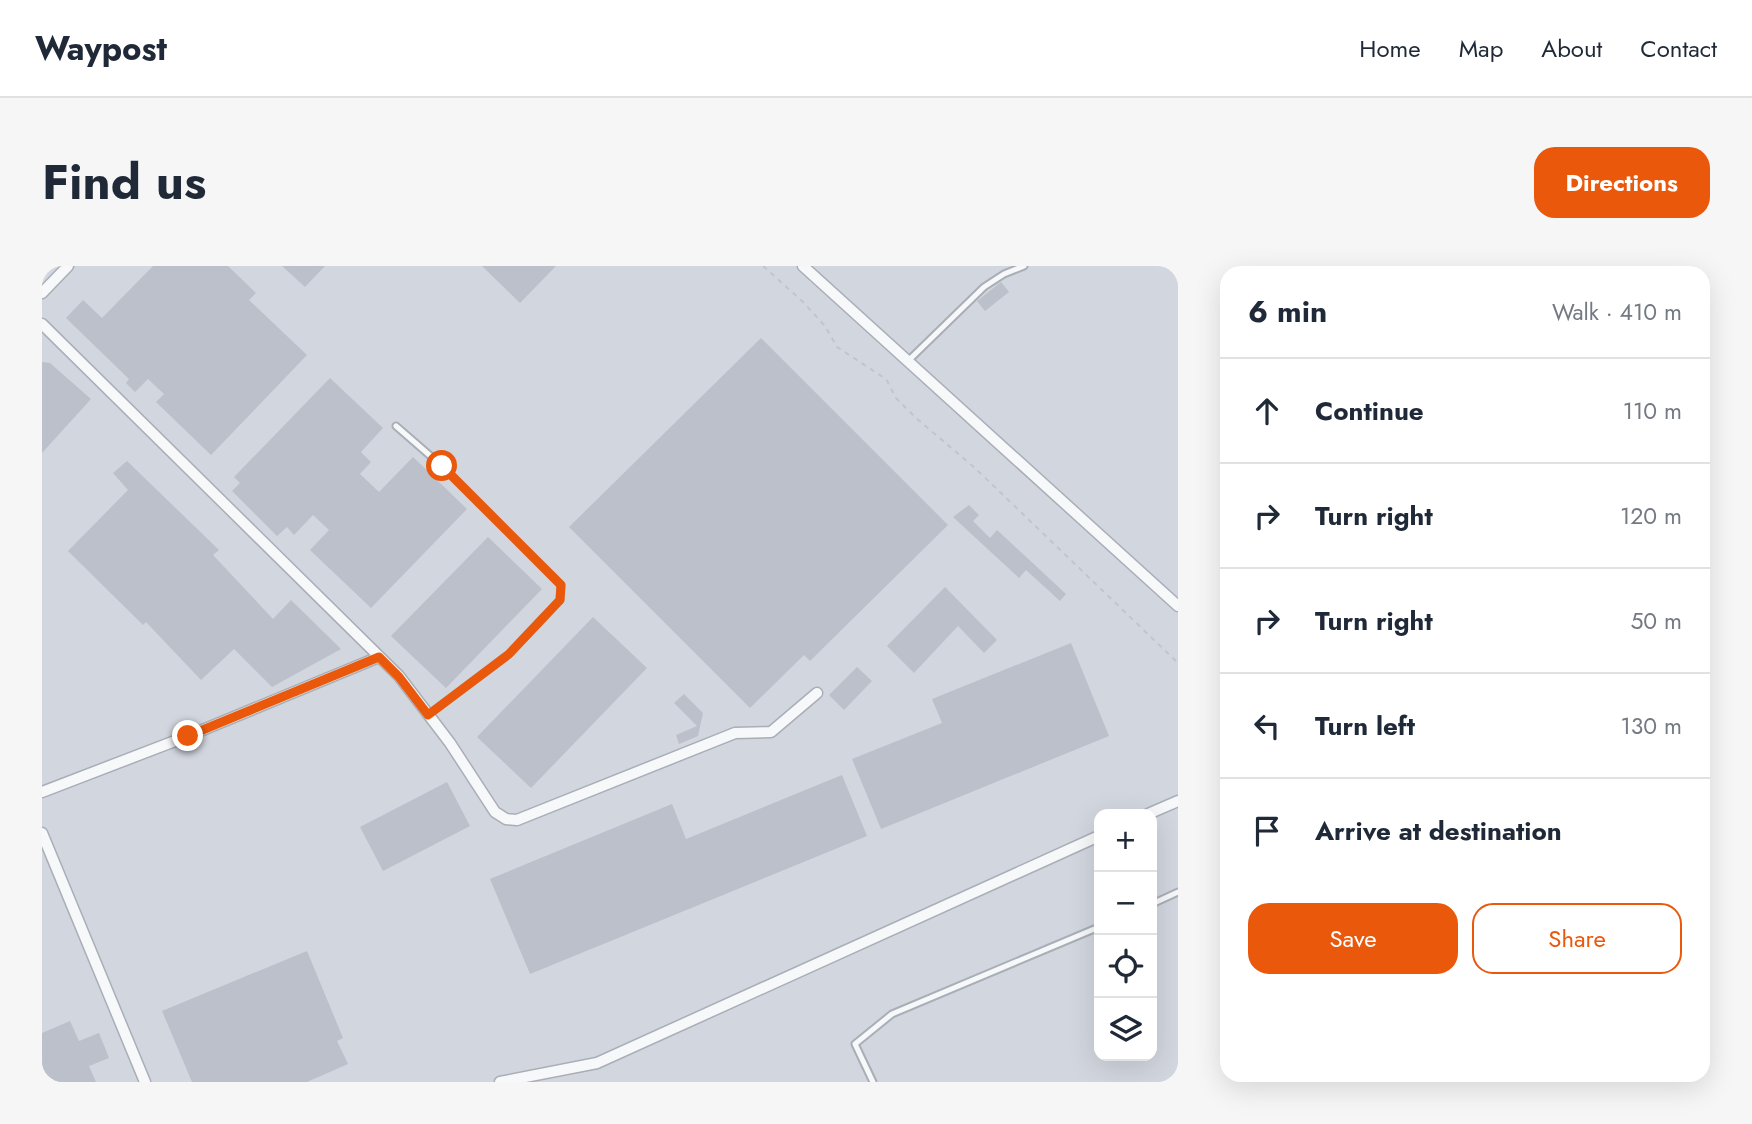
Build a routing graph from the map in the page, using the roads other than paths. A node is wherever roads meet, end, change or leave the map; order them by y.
1 (68, 266) edge
2 (803, 266) edge
3 (1024, 266) edge
4 (42, 276) edge
5 (50, 284) junction
6 (42, 293) edge
7 (42, 324) edge
8 (909, 360) junction
9 (396, 426) dead end
10 (1178, 606) edge
11 (379, 657) junction
12 (817, 693) dead end
13 (428, 715) junction
14 (42, 792) edge
15 (1178, 801) edge
16 (1157, 810) edge
17 (42, 833) edge
18 (1094, 838) edge
19 (1178, 892) edge
20 (1157, 902) edge
21 (1094, 929) edge
22 (145, 1082) edge
23 (500, 1082) edge
24 (873, 1082) edge

1 - 5 street
2 - 8 street
3 - 8 lane
4 - 5 street
5 - 6 street
7 - 11 street
8 - 10 street
9 - 13 lane
11 - 13 street
11 - 14 street
12 - 13 street
15 - 16 street
17 - 22 street
18 - 23 street
19 - 20 lane
21 - 24 lane

